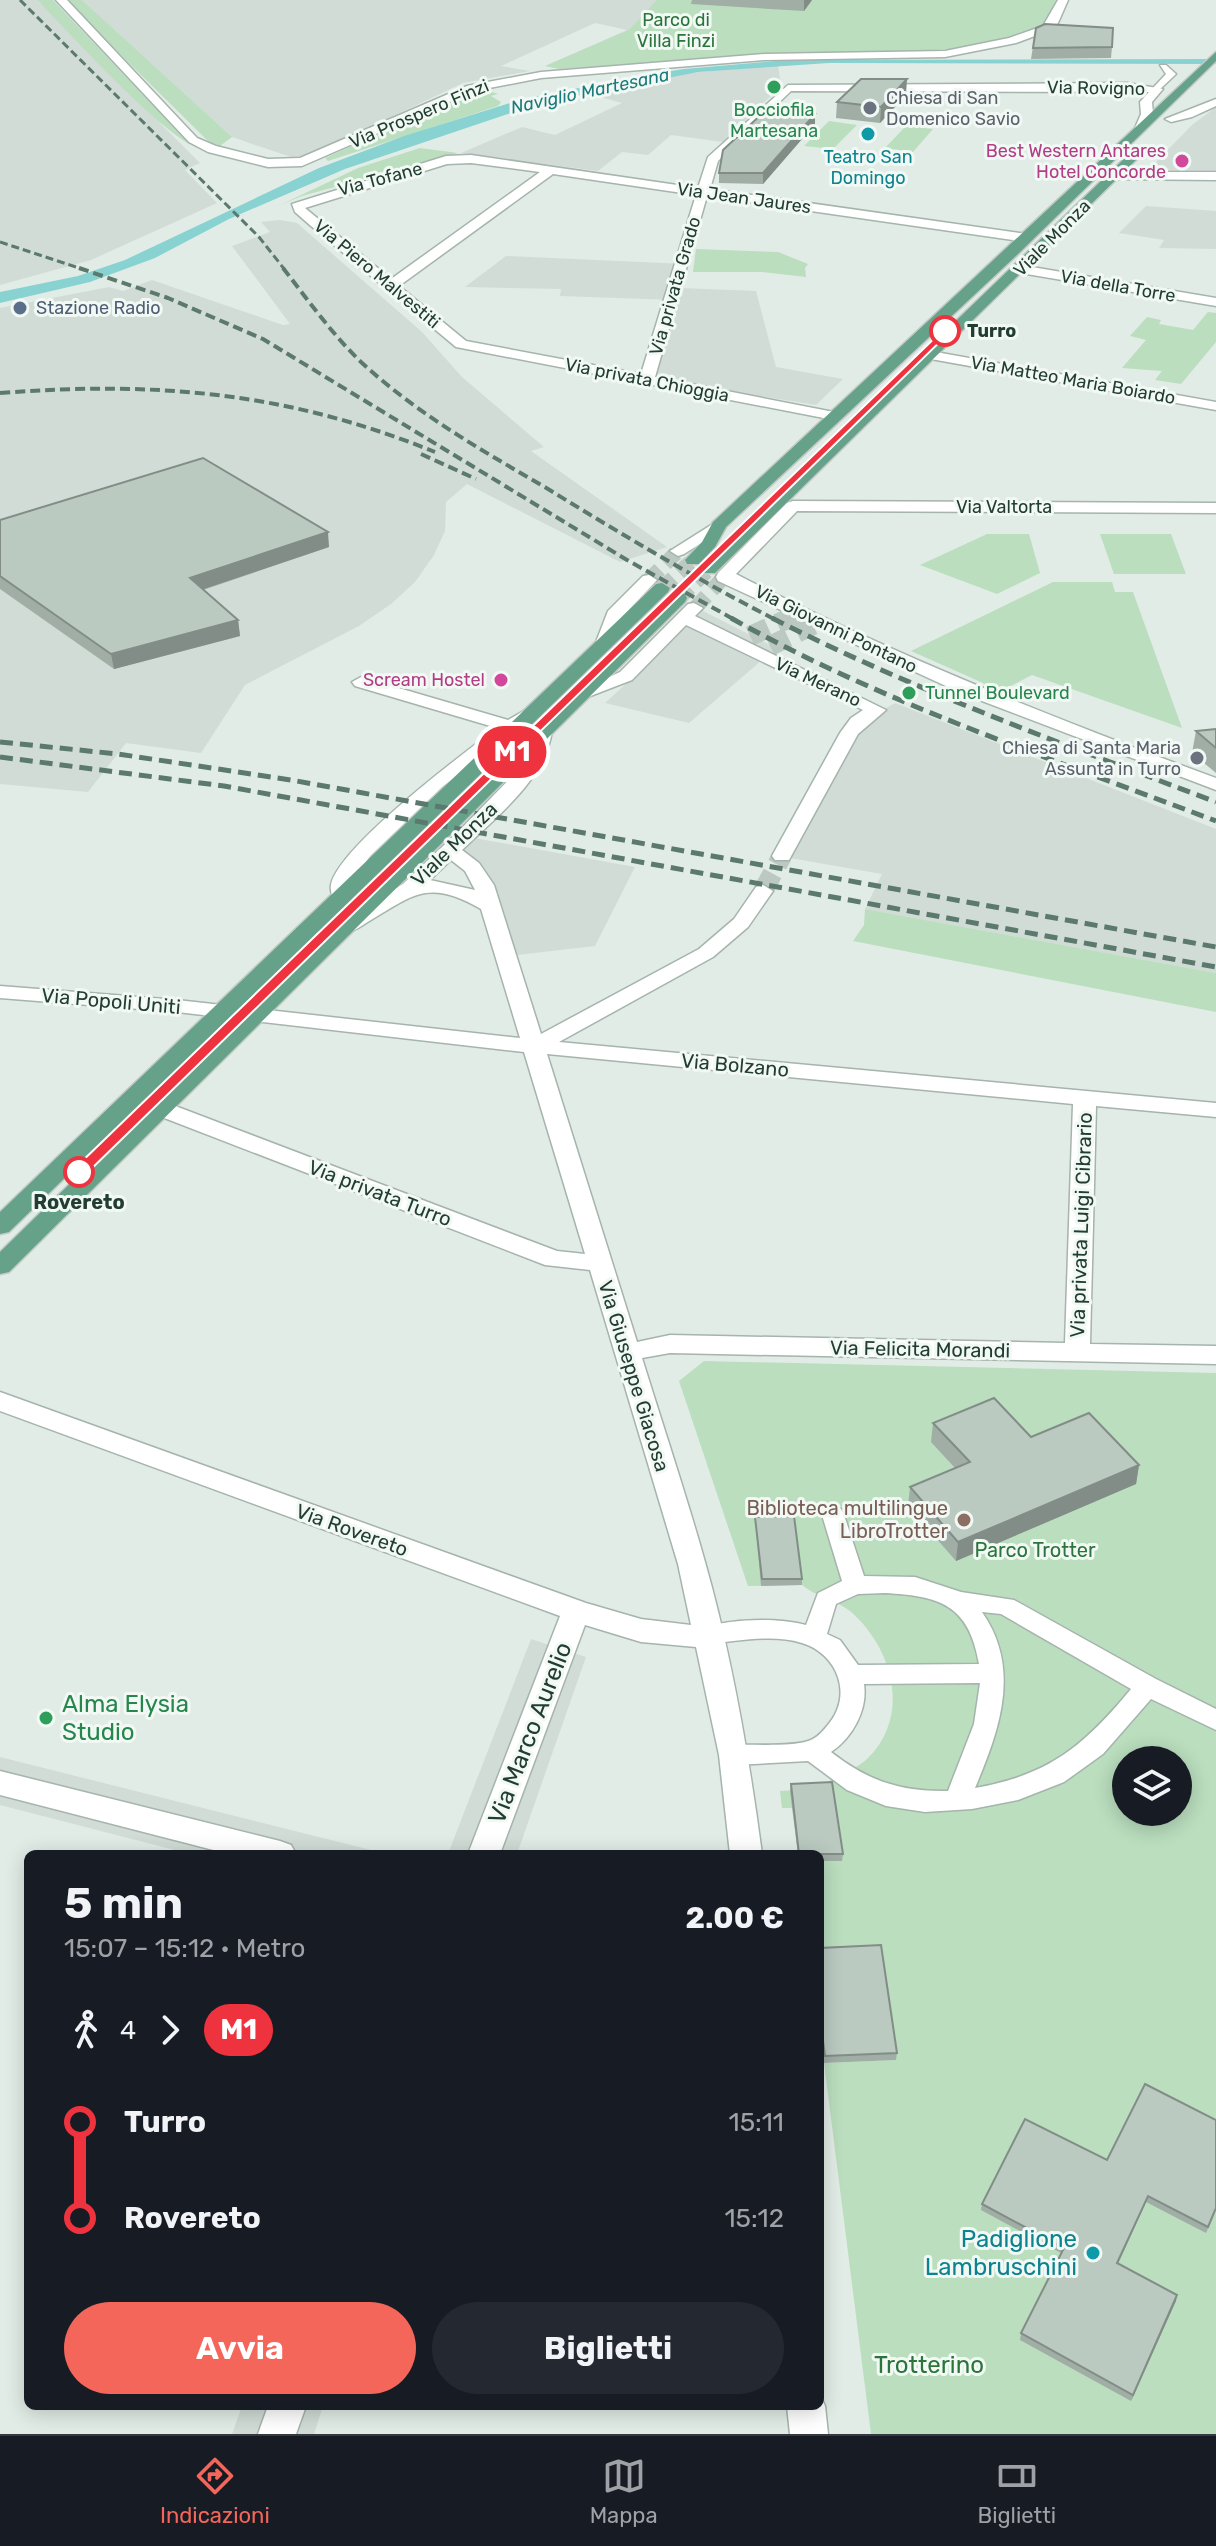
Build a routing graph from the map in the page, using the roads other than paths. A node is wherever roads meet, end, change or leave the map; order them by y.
1 (61, 0) edge
2 (1063, 0) edge
3 (1211, 60) edge
4 (1163, 67) dead end
5 (1157, 89) junction
6 (1196, 95) dead end
7 (1216, 102) edge
8 (1166, 123) joint
9 (1141, 128) junction
10 (1139, 151) dead end
11 (461, 159) joint
12 (1129, 162) junction
13 (551, 170) junction
14 (1115, 176) junction
15 (1192, 176) junction
16 (1216, 176) edge
17 (702, 192) junction
18 (300, 202) joint
19 (1027, 238) junction
20 (1020, 269) junction
21 (390, 286) junction
22 (1216, 286) edge
23 (1168, 295) junction
24 (1216, 302) edge
25 (461, 344) joint
26 (905, 350) junction
27 (930, 355) junction
28 (647, 380) junction
29 (1216, 406) edge
30 (834, 416) junction
31 (864, 422) junction
32 (788, 502) junction
33 (1216, 508) edge
34 (685, 556) tunnel mouth
35 (720, 574) joint
36 (655, 584) tunnel mouth
37 (686, 608) joint
38 (605, 642) joint
39 (361, 682) dead end
40 (580, 695) joint
41 (534, 709) junction
42 (510, 726) junction
43 (543, 731) junction
44 (1216, 784) edge
45 (450, 850) junction
46 (782, 856) tunnel mouth
47 (410, 888) junction
48 (763, 891) tunnel mouth
49 (342, 897) junction
50 (489, 905) junction
51 (336, 932) junction
52 (0, 992) edge
53 (222, 1012) junction
54 (255, 1016) junction
55 (533, 1046) junction
56 (1085, 1097) junction
57 (162, 1109) junction
58 (1216, 1110) edge
59 (0, 1226) edge
60 (600, 1263) junction
61 (0, 1266) edge
62 (1077, 1352) junction
63 (625, 1353) junction
64 (1216, 1355) edge
65 (0, 1401) edge
66 (833, 1515) dead end
67 (855, 1585) junction
68 (961, 1601) junction
69 (576, 1611) junction
70 (709, 1635) junction
71 (814, 1637) junction
72 (990, 1673) junction
73 (850, 1675) junction
74 (1147, 1686) junction
75 (1216, 1720) edge
76 (813, 1751) junction
77 (734, 1755) junction
78 (0, 1783) edge
79 (957, 1800) junction
80 (264, 1850) edge
81 (486, 1850) edge
82 (746, 1850) edge
83 (286, 2410) edge
84 (806, 2410) edge
85 (277, 2434) edge
86 (809, 2434) edge

1 - 2 street, Via Prospero Finzi
3 - 9 main road, Viale Monza
4 - 5 street
5 - 9 street, Viale Monza
5 - 17 street, Via Rovigno
6 - 8 main road
7 - 8 street
9 - 19 main road, Viale Monza
10 - 12 main road, Viale Monza
11 - 13 street, Via Jean Jaures
11 - 18 street, Via Tofane
12 - 14 main road, Viale Monza
12 - 15 street
13 - 17 street, Via Jean Jaures
13 - 21 street
14 - 15 street
14 - 20 main road, Viale Monza
15 - 16 street
17 - 19 street, Via Jean Jaures
17 - 28 street, Via privata Grado
18 - 21 street, Via Piero Malvestiti
19 - 26 main road, Viale Monza
20 - 23 street, Via della Torre
20 - 27 main road, Viale Monza
21 - 25 street, Via Piero Malvestiti
22 - 23 street
23 - 24 street, Via della Torre
25 - 28 street, Via privata Chioggia
26 - 27 main road
26 - 30 main road, Viale Monza
27 - 29 street, Via Matteo Maria Boiardo
27 - 31 main road, Viale Monza
28 - 30 street, Via privata Chioggia
30 - 31 main road
30 - 34 main road, Viale Monza
31 - 32 main road, Viale Monza
32 - 33 street, Via Valtorta
32 - 35 main road, Viale Monza
35 - 44 street, Via Giovanni Pontano
36 - 38 street, Viale Monza
37 - 40 street, Viale Monza
37 - 46 street, Via Merano
38 - 41 main road, Viale Monza
39 - 42 street
40 - 43 main road, Viale Monza
41 - 42 street, Viale Monza
41 - 49 main road, Viale Monza
42 - 49 street, Viale Monza
43 - 45 street, Viale Monza
43 - 51 main road, Viale Monza
45 - 47 street, Viale Monza
45 - 50 street, Via Giuseppe Giacosa
47 - 50 street
47 - 51 street, Viale Monza
48 - 55 street
49 - 53 main road, Viale Monza
50 - 55 street, Via Giuseppe Giacosa
51 - 54 main road, Viale Monza
52 - 53 street, Via Popoli Uniti
53 - 54 street
53 - 59 main road, Viale Monza
54 - 55 street, Via Bolzano
54 - 57 main road, Viale Monza
55 - 56 street, Via Bolzano
55 - 60 street, Via Giuseppe Giacosa
56 - 58 street, Via Bolzano
56 - 62 street, Via privata Luigi Cibrario
57 - 60 street, Via privata Turro
57 - 61 main road, Viale Monza
60 - 63 street, Via Giuseppe Giacosa
62 - 63 street, Via Felicita Morandi
62 - 64 street, Via Felicita Morandi
63 - 70 street, Via Giuseppe Giacosa
65 - 69 street, Via Rovereto
66 - 67 street
67 - 68 street
67 - 71 street
68 - 72 street
68 - 74 street
69 - 70 street, Via Rovereto
69 - 81 street, Via Marco Aurelio
70 - 71 street
70 - 77 street, Via Giuseppe Giacosa
71 - 73 street
72 - 73 street
72 - 79 street
73 - 76 street
74 - 75 street
74 - 79 street
76 - 77 street
76 - 79 street
77 - 82 street, Via Giuseppe Giacosa
78 - 80 street
83 - 85 street
84 - 86 street

